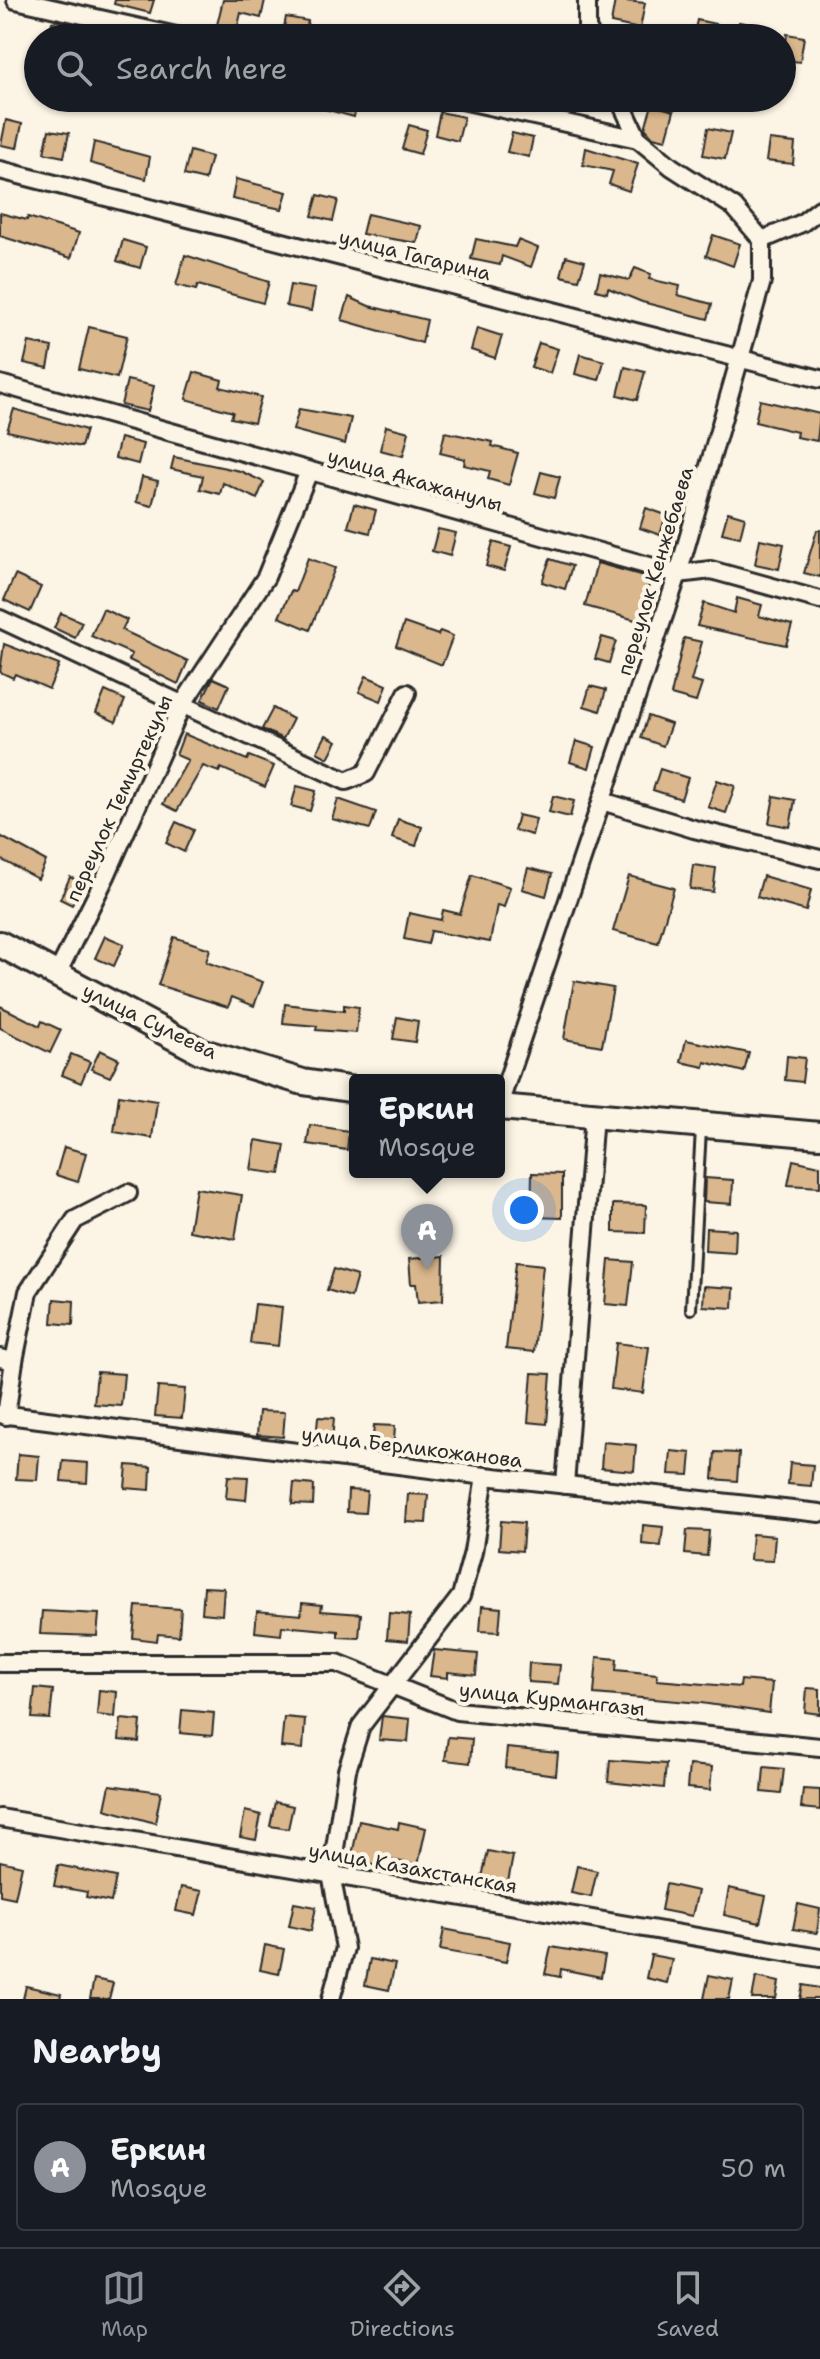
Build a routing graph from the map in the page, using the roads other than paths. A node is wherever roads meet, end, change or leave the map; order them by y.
1 (16, 0) edge
2 (587, 0) edge
3 (123, 24) edge
4 (587, 24) edge
5 (516, 112) edge
6 (625, 112) edge
7 (638, 139) junction
8 (0, 170) edge
9 (820, 209) edge
10 (762, 240) junction
11 (740, 358) junction
12 (820, 379) edge
13 (0, 384) edge
14 (309, 471) junction
15 (678, 574) junction
16 (820, 600) edge
17 (0, 619) edge
18 (407, 693) dead end
19 (182, 705) junction
20 (602, 801) junction
21 (820, 859) edge
22 (0, 944) edge
23 (57, 974) junction
24 (505, 1088) edge
25 (349, 1089) edge
26 (505, 1107) edge
27 (594, 1115) junction
28 (701, 1125) junction
29 (820, 1135) edge
30 (128, 1193) dead end
31 (691, 1309) dead end
32 (7, 1360) edge
33 (3, 1415) edge
34 (485, 1476) junction
35 (565, 1485) junction
36 (820, 1513) edge
37 (0, 1663) edge
38 (390, 1684) junction
39 (820, 1747) edge
40 (0, 1818) edge
41 (331, 1874) junction
42 (820, 1958) edge
43 (331, 1999) edge

1 - 3 street
2 - 4 street
5 - 7 street
6 - 7 street
7 - 10 street
8 - 11 street, улица Гагарина
9 - 10 street
10 - 11 street, переулок Кенжебаева
11 - 12 street, улица Гагарина
11 - 15 street, переулок Кенжебаева
13 - 14 street, улица Акажанулы
14 - 15 street, улица Акажанулы
14 - 19 street, переулок Темиртекулы
15 - 16 street, улица Акажанулы
15 - 20 street, переулок Кенжебаева
17 - 19 street
18 - 19 street
19 - 23 street, переулок Темиртекулы
20 - 21 street
20 - 24 street, переулок Кенжебаева
22 - 23 main road, улица Сулеева
23 - 25 main road, улица Сулеева
26 - 27 main road
27 - 28 main road
27 - 35 street
28 - 29 main road
28 - 31 lane
30 - 32 street
32 - 33 street
33 - 34 street, улица Берликожанова
34 - 35 street, улица Берликожанова
34 - 38 street
35 - 36 street, улица Берликожанова
37 - 38 street, улица Курмангазы
38 - 39 street, улица Курмангазы
38 - 41 street
40 - 41 street, улица Казахстанская
41 - 42 street, улица Казахстанская
41 - 43 street

